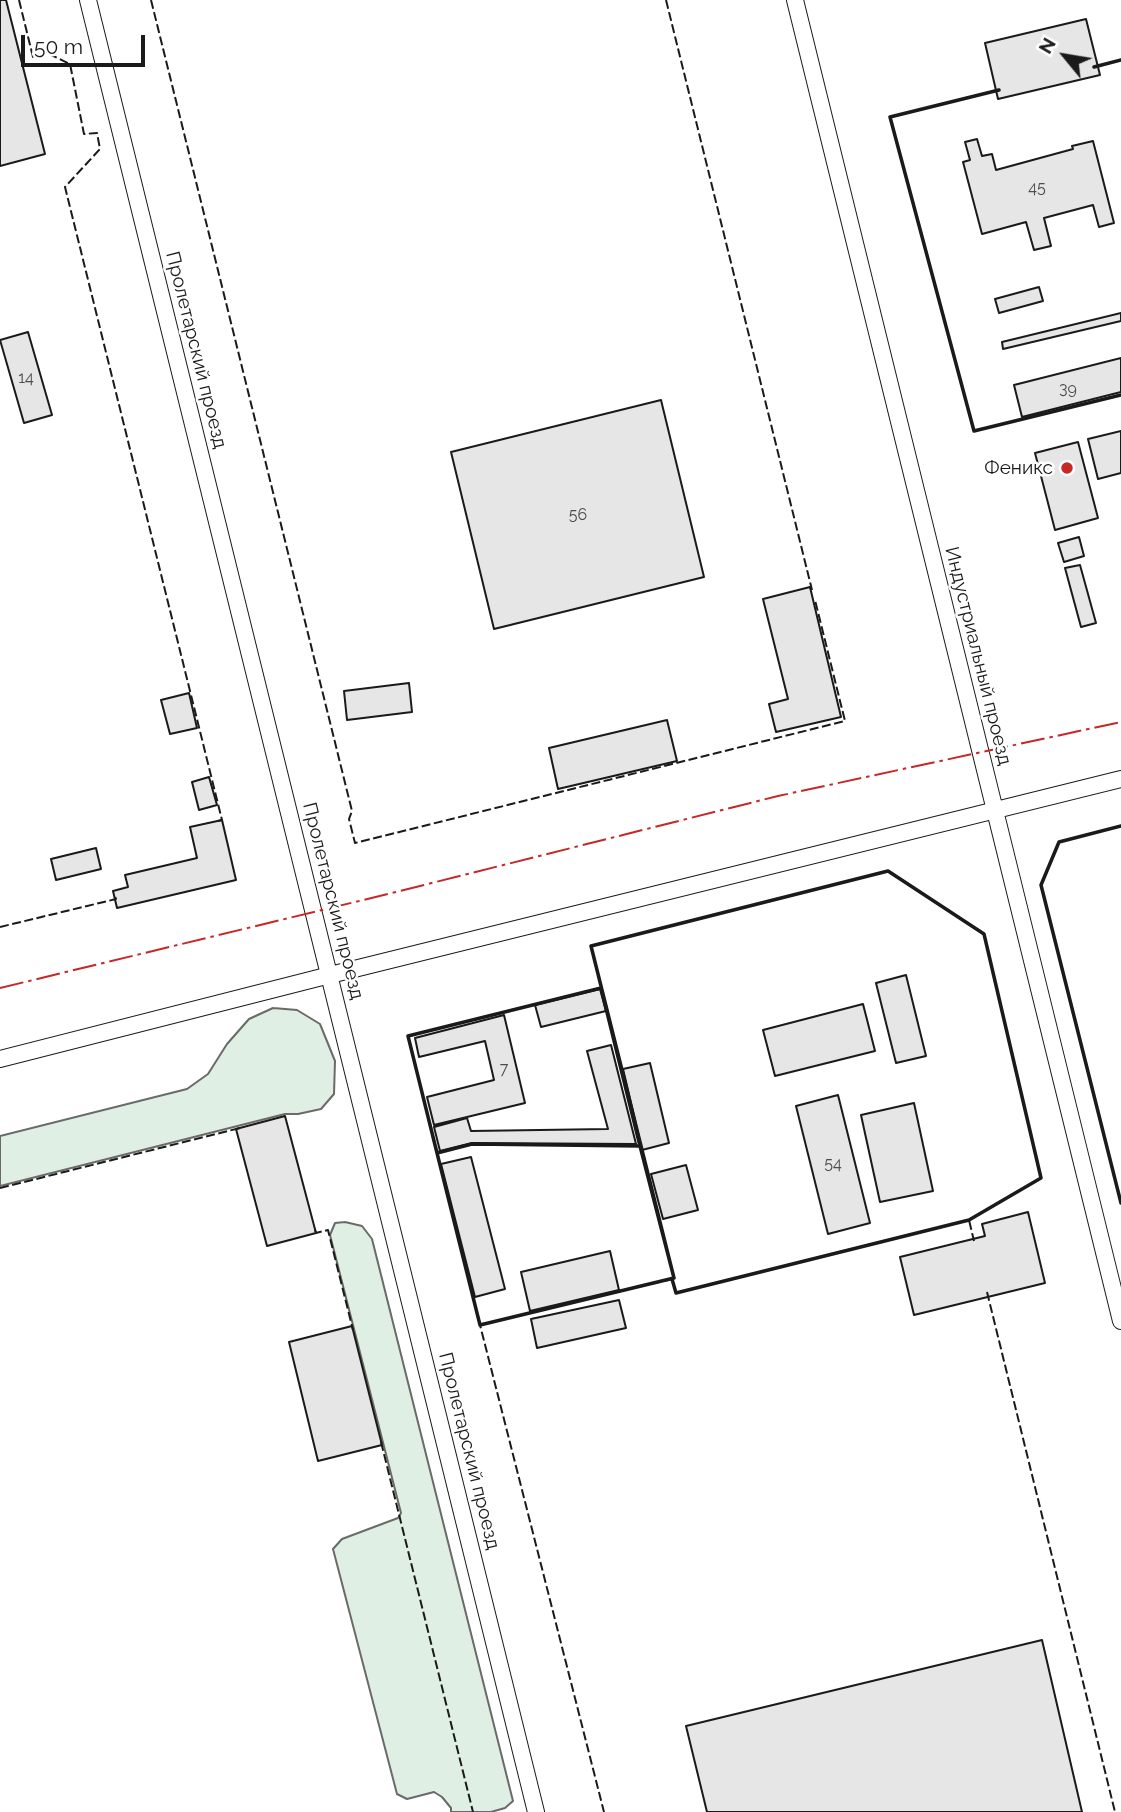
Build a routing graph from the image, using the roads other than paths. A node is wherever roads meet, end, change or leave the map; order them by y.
1 (88, 0) edge
2 (795, 0) edge
3 (1121, 779) edge
4 (995, 810) junction
5 (330, 975) junction
6 (0, 1059) edge
7 (1121, 1321) edge
8 (536, 1812) edge

1 - 5 street, Пролетарский проезд
2 - 4 street, Индустриальный проезд
3 - 4 street
4 - 5 street
4 - 7 street, Индустриальный проезд
5 - 6 street
5 - 8 street, Пролетарский проезд

